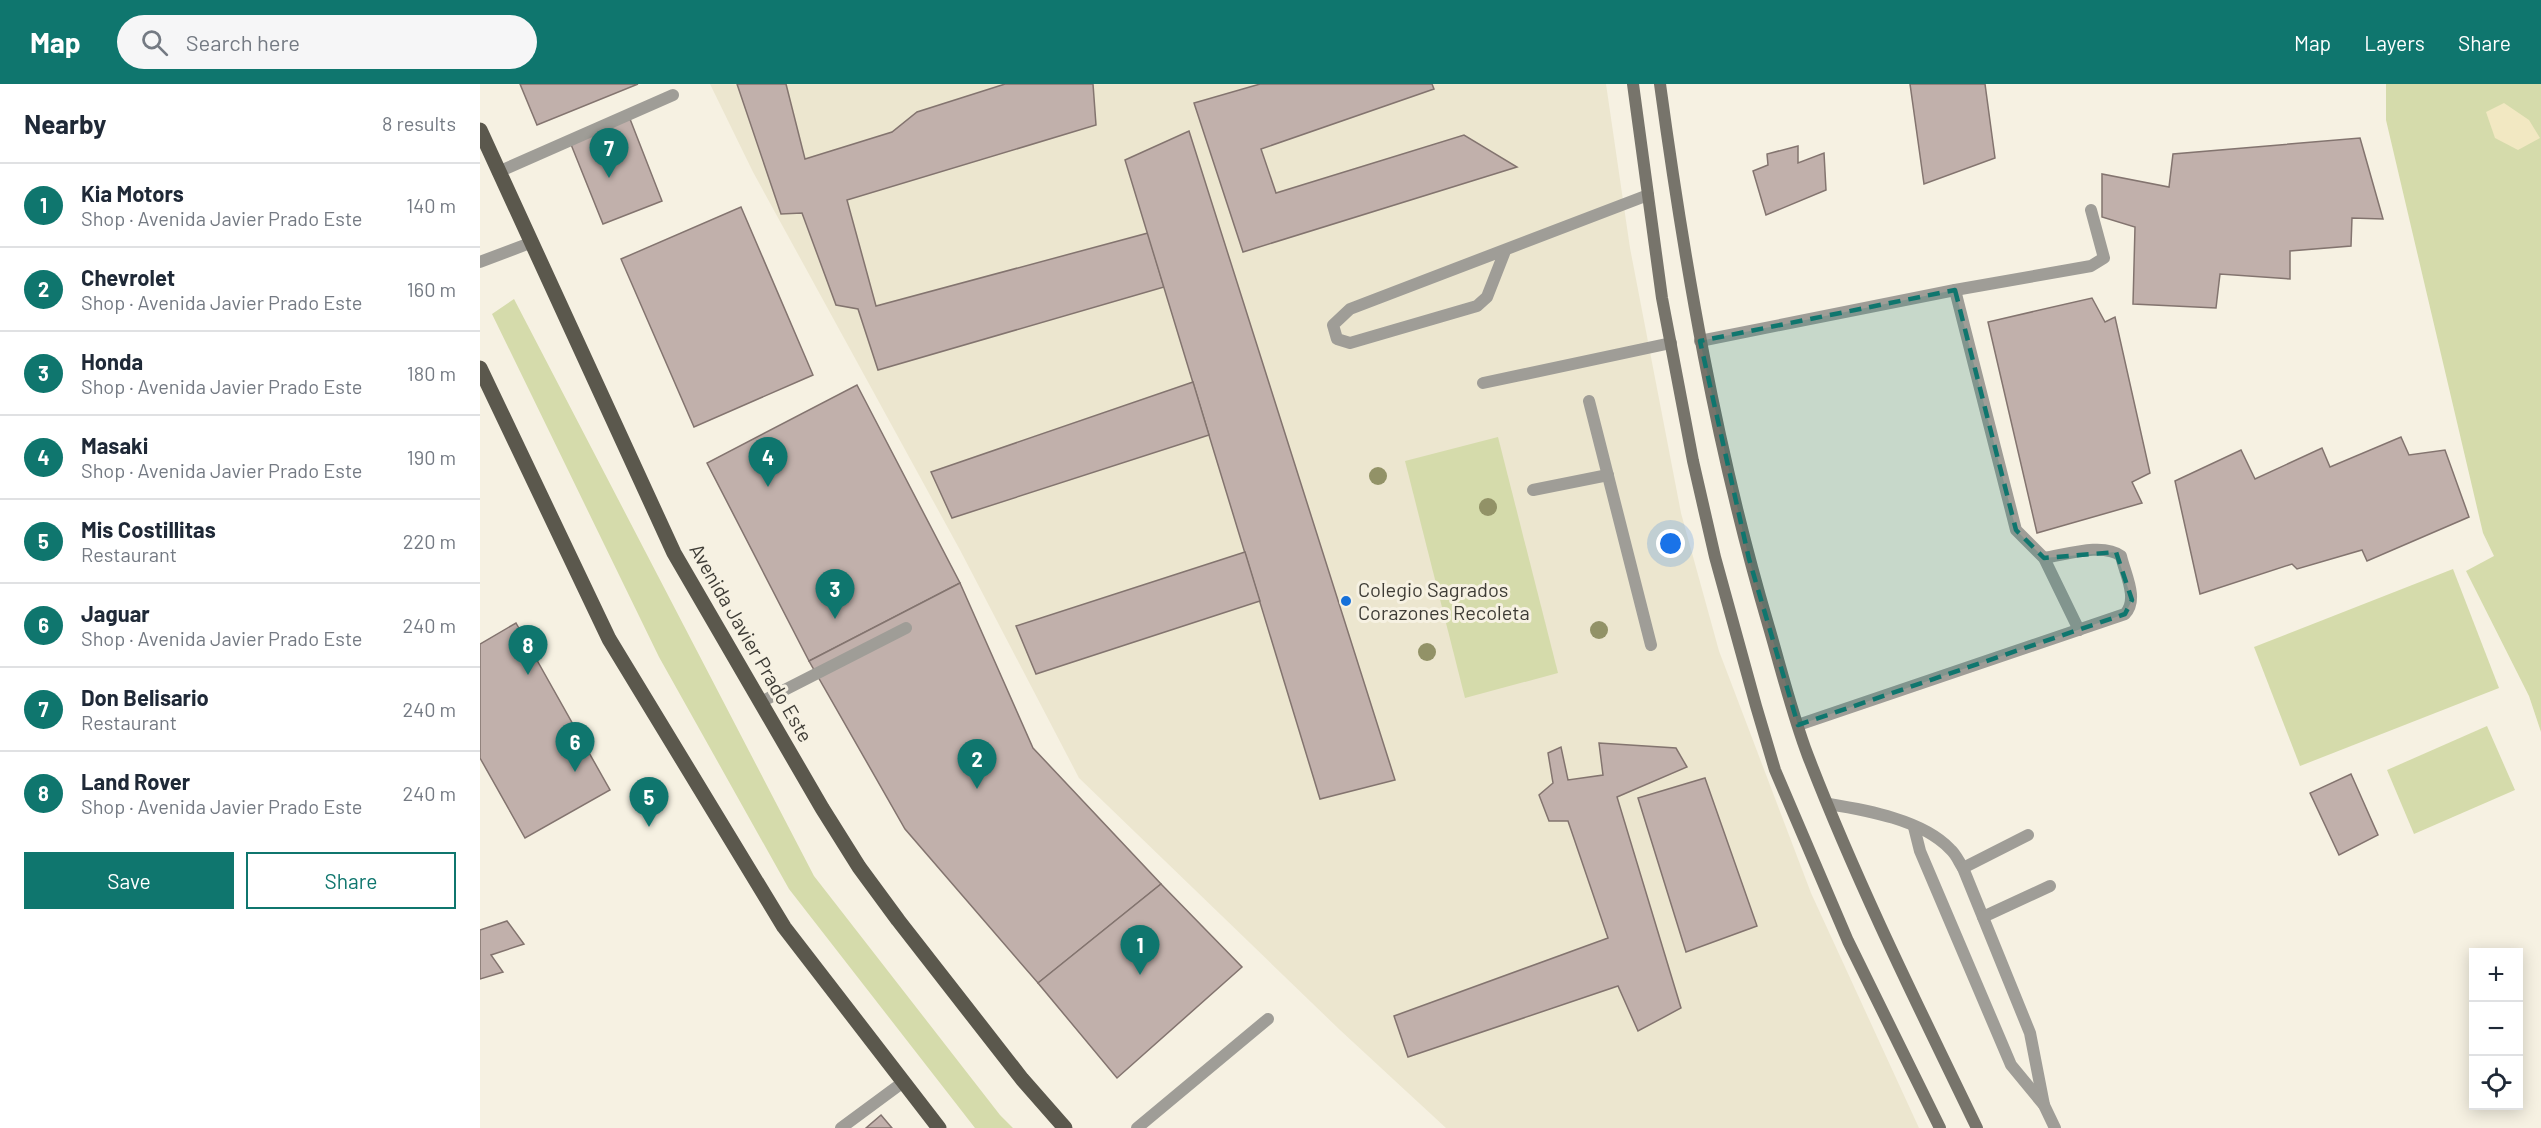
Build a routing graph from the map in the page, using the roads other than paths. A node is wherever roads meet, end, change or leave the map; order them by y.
1 (1633, 84) edge
2 (1660, 84) edge
3 (673, 95) dead end
4 (480, 130) edge
5 (498, 171) junction
6 (1648, 195) junction
7 (2091, 210) dead end
8 (530, 243) junction
9 (1505, 251) junction
10 (480, 262) edge
11 (1955, 290) junction
12 (1700, 341) junction
13 (1671, 343) junction
14 (480, 368) edge
15 (1483, 383) dead end
16 (1589, 401) dead end
17 (1608, 475) junction
18 (1533, 490) dead end
19 (2044, 558) junction
20 (906, 628) dead end
21 (2079, 630) junction
22 (1651, 645) dead end
23 (761, 702) junction
24 (1798, 724) junction
25 (1829, 804) junction
26 (1914, 827) junction
27 (2028, 835) dead end
28 (1964, 868) junction
29 (2050, 886) dead end
30 (1983, 917) junction
31 (1268, 1019) dead end
32 (902, 1083) junction
33 (2044, 1105) junction
34 (850, 1126) edge
35 (939, 1128) edge
36 (1065, 1128) edge
37 (1137, 1128) edge
38 (1940, 1128) edge
39 (1977, 1128) edge
40 (2055, 1128) edge

1 - 6 main road
2 - 12 main road
3 - 5 street
4 - 5 main road, Avenida Javier Prado Este
5 - 8 main road, Avenida Javier Prado Este
6 - 9 street
6 - 13 main road
7 - 11 street
8 - 10 street
8 - 23 main road, Avenida Javier Prado Este
9 - 9 street
11 - 12 street
11 - 19 street
12 - 24 main road
13 - 15 street
13 - 38 main road
14 - 32 main road
16 - 17 street
17 - 18 street
17 - 22 street
19 - 21 street
19 - 21 street
20 - 23 street
21 - 24 street
23 - 36 main road, Avenida Javier Prado Este
24 - 25 main road
25 - 26 street
25 - 39 main road
26 - 28 street
26 - 33 street
27 - 28 street
28 - 30 street
29 - 30 street
30 - 33 street
31 - 37 street
32 - 34 street
32 - 35 main road
33 - 40 street

